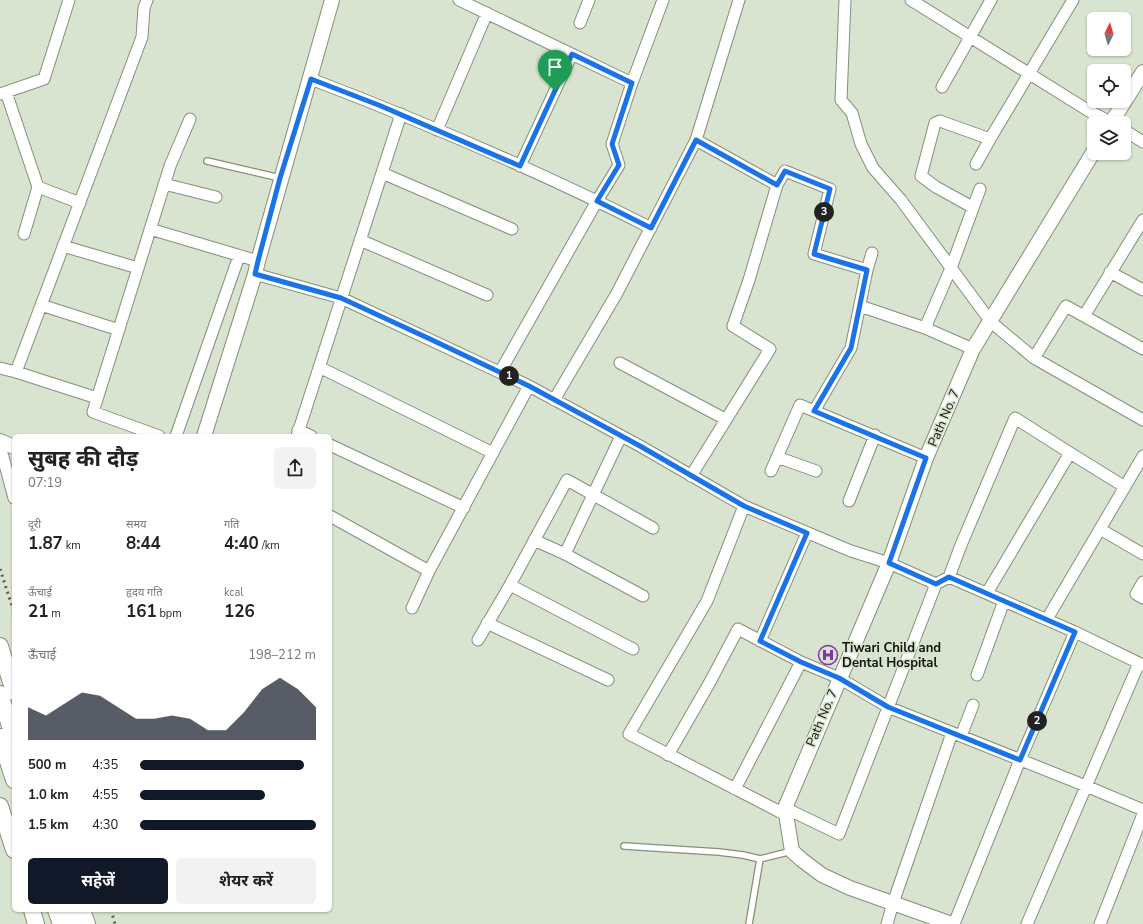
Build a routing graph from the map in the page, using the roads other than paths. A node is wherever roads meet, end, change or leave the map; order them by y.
1 (147, 0) edge
2 (332, 0) edge
3 (459, 0) edge
4 (588, 0) edge
5 (663, 0) edge
6 (739, 0) edge
7 (834, 0) edge
8 (911, 0) edge
9 (991, 0) edge
10 (1073, 0) edge
11 (66, 1) edge
12 (845, 2) edge
13 (487, 13) junction
14 (580, 23) dead end
15 (971, 37) junction
16 (572, 54) junction
17 (1143, 72) edge
18 (1029, 73) junction
19 (311, 79) junction
20 (632, 83) junction
21 (942, 87) dead end
22 (3, 93) edge
23 (401, 114) junction
24 (1099, 116) edge
25 (1115, 116) edge
26 (190, 119) dead end
27 (437, 130) junction
28 (1131, 134) edge
29 (990, 139) junction
30 (696, 140) junction
31 (1143, 142) edge
32 (1089, 160) edge
33 (207, 161) dead end
34 (976, 164) dead end
35 (520, 166) junction
36 (382, 173) junction
37 (280, 178) junction
38 (164, 184) junction
39 (777, 185) junction
40 (38, 187) junction
41 (980, 189) dead end
42 (216, 197) dead end
43 (597, 201) junction
44 (80, 203) junction
45 (972, 207) junction
46 (1143, 220) edge
47 (651, 228) junction
48 (150, 229) junction
49 (512, 230) dead end
50 (24, 234) dead end
51 (360, 240) junction
52 (63, 246) junction
53 (872, 253) dead end
54 (239, 256) junction
55 (138, 268) junction
56 (256, 268) junction
57 (951, 268) junction
58 (867, 270) junction
59 (1110, 272) junction
60 (1143, 290) edge
61 (487, 295) dead end
62 (341, 298) junction
63 (41, 305) junction
64 (860, 306) junction
65 (1084, 316) junction
66 (991, 322) junction
67 (925, 328) junction
68 (118, 330) junction
69 (973, 349) junction
70 (1143, 349) edge
71 (1034, 358) junction
72 (620, 363) dead end
73 (319, 366) junction
74 (0, 368) edge
75 (16, 372) junction
76 (500, 372) junction
77 (529, 386) junction
78 (97, 398) junction
79 (554, 400) junction
80 (814, 411) junction
81 (725, 419) junction
82 (1143, 420) edge
83 (298, 433) edge
84 (154, 434) edge
85 (177, 434) edge
86 (205, 434) edge
87 (875, 435) junction
88 (621, 436) junction
89 (0, 441) edge
90 (0, 446) edge
91 (12, 446) edge
92 (332, 446) edge
93 (493, 453) junction
94 (1070, 453) junction
95 (1143, 456) edge
96 (777, 457) junction
97 (926, 458) junction
98 (1140, 470) edge
99 (771, 471) dead end
100 (816, 471) dead end
101 (691, 476) junction
102 (1125, 487) junction
103 (12, 491) edge
104 (594, 495) junction
105 (849, 501) dead end
106 (744, 506) junction
107 (464, 508) junction
108 (332, 517) edge
109 (653, 528) dead end
110 (1100, 529) junction
111 (807, 533) junction
112 (534, 540) junction
113 (566, 554) junction
114 (1143, 554) edge
115 (889, 563) junction
116 (429, 571) junction
117 (949, 577) junction
118 (1143, 582) edge
119 (936, 584) junction
120 (510, 585) junction
121 (987, 593) junction
122 (643, 596) dead end
123 (1143, 598) edge
124 (1004, 601) junction
125 (412, 608) dead end
126 (1047, 619) junction
127 (487, 623) junction
128 (1075, 632) junction
129 (478, 640) dead end
130 (760, 641) junction
131 (0, 646) edge
132 (633, 649) dead end
133 (801, 662) junction
134 (1141, 664) edge
135 (977, 675) dead end
136 (839, 678) junction
137 (608, 680) dead end
138 (12, 685) edge
139 (0, 694) edge
140 (973, 705) dead end
141 (888, 707) junction
142 (12, 733) edge
143 (957, 734) junction
144 (0, 737) edge
145 (668, 755) junction
146 (1020, 760) junction
147 (12, 774) edge
148 (1086, 786) junction
149 (735, 789) junction
150 (0, 806) edge
151 (1143, 810) edge
152 (786, 811) junction
153 (1143, 814) edge
154 (12, 844) edge
155 (624, 846) dead end
156 (792, 851) junction
157 (760, 859) junction
158 (893, 903) junction
159 (33, 912) edge
160 (57, 912) edge
161 (71, 912) edge
162 (83, 912) edge
163 (949, 923) edge
164 (36, 924) edge
165 (61, 924) edge
166 (74, 924) edge
167 (87, 924) edge
168 (749, 924) edge
169 (888, 924) edge
170 (1028, 924) edge
171 (1100, 924) edge

1 - 44 street
2 - 19 street
3 - 13 street
4 - 14 street
5 - 20 street
6 - 30 street
7 - 12 street
8 - 15 street
9 - 15 street
10 - 18 street
11 - 22 street
12 - 57 street
13 - 16 street
13 - 27 street
15 - 18 street
15 - 21 street
16 - 20 street
16 - 35 street
17 - 25 street
18 - 24 street
18 - 29 street
19 - 23 street
19 - 37 street
20 - 43 street
22 - 40 street
23 - 27 street
23 - 36 street
26 - 38 street
27 - 35 street
28 - 31 street
29 - 34 street
29 - 45 street
30 - 39 street
30 - 47 street
32 - 66 street, Path No. 7
33 - 37 lane
35 - 43 street
36 - 49 street
36 - 51 street
37 - 56 street
38 - 42 street
38 - 48 street
39 - 58 street
39 - 81 street
40 - 44 street
40 - 50 street
41 - 45 street
43 - 47 street
43 - 76 street
44 - 52 street
45 - 57 street
46 - 59 street
47 - 79 street
48 - 54 street
48 - 55 street
51 - 61 street
51 - 62 street
52 - 55 street
52 - 63 street
53 - 58 street
54 - 56 street
54 - 85 street
55 - 68 street
56 - 62 street
56 - 86 street
57 - 66 street
57 - 67 street
58 - 64 street
59 - 60 street
59 - 65 street
62 - 73 street
62 - 76 street
63 - 68 street
63 - 75 street
64 - 67 street
64 - 80 street
65 - 70 street
65 - 71 street
66 - 69 street, Path No. 7
66 - 71 street
67 - 69 street
68 - 78 street
69 - 97 street, Path No. 7
71 - 82 street
72 - 81 street
73 - 83 street
73 - 93 street
74 - 75 street
75 - 78 street
76 - 77 street
77 - 79 street
77 - 93 street
78 - 84 street
79 - 88 street
80 - 87 street
80 - 96 street
81 - 101 street
87 - 97 street
87 - 105 street
88 - 101 street
88 - 104 street
89 - 91 street
90 - 103 street
92 - 107 street
93 - 107 street
94 - 102 street
94 - 117 street
94 - 121 street
95 - 98 street
96 - 99 street
96 - 100 street
97 - 115 street, Path No. 7
98 - 102 street
101 - 106 street
102 - 110 street
104 - 109 street
104 - 112 street
104 - 113 street
106 - 111 street
106 - 145 street
107 - 116 street
108 - 116 street
110 - 114 street
110 - 126 street
111 - 115 street
111 - 130 street
112 - 113 street
112 - 120 street
113 - 122 street
115 - 119 street
115 - 136 street, Path No. 7
116 - 125 street
117 - 119 street
117 - 121 street
118 - 123 street
119 - 141 street
120 - 127 street
120 - 132 street
121 - 124 street
124 - 126 street
124 - 135 street
126 - 128 street
127 - 129 street
127 - 137 street
128 - 134 street
128 - 146 street
130 - 133 street
130 - 145 street
131 - 138 main road
133 - 136 street
133 - 149 street
134 - 148 street
136 - 141 street
136 - 152 street, Path No. 7
139 - 142 main road
140 - 143 street
141 - 143 street
141 - 152 street
143 - 146 street
143 - 158 street
144 - 147 main road
145 - 149 street
146 - 148 street
146 - 163 street
148 - 151 street
148 - 170 street
149 - 152 street
150 - 154 main road
152 - 156 street
153 - 171 street
155 - 157 lane
156 - 157 lane
156 - 158 street
157 - 168 lane
158 - 163 street
158 - 169 street
159 - 164 main road
160 - 165 main road
161 - 166 main road
162 - 167 main road

